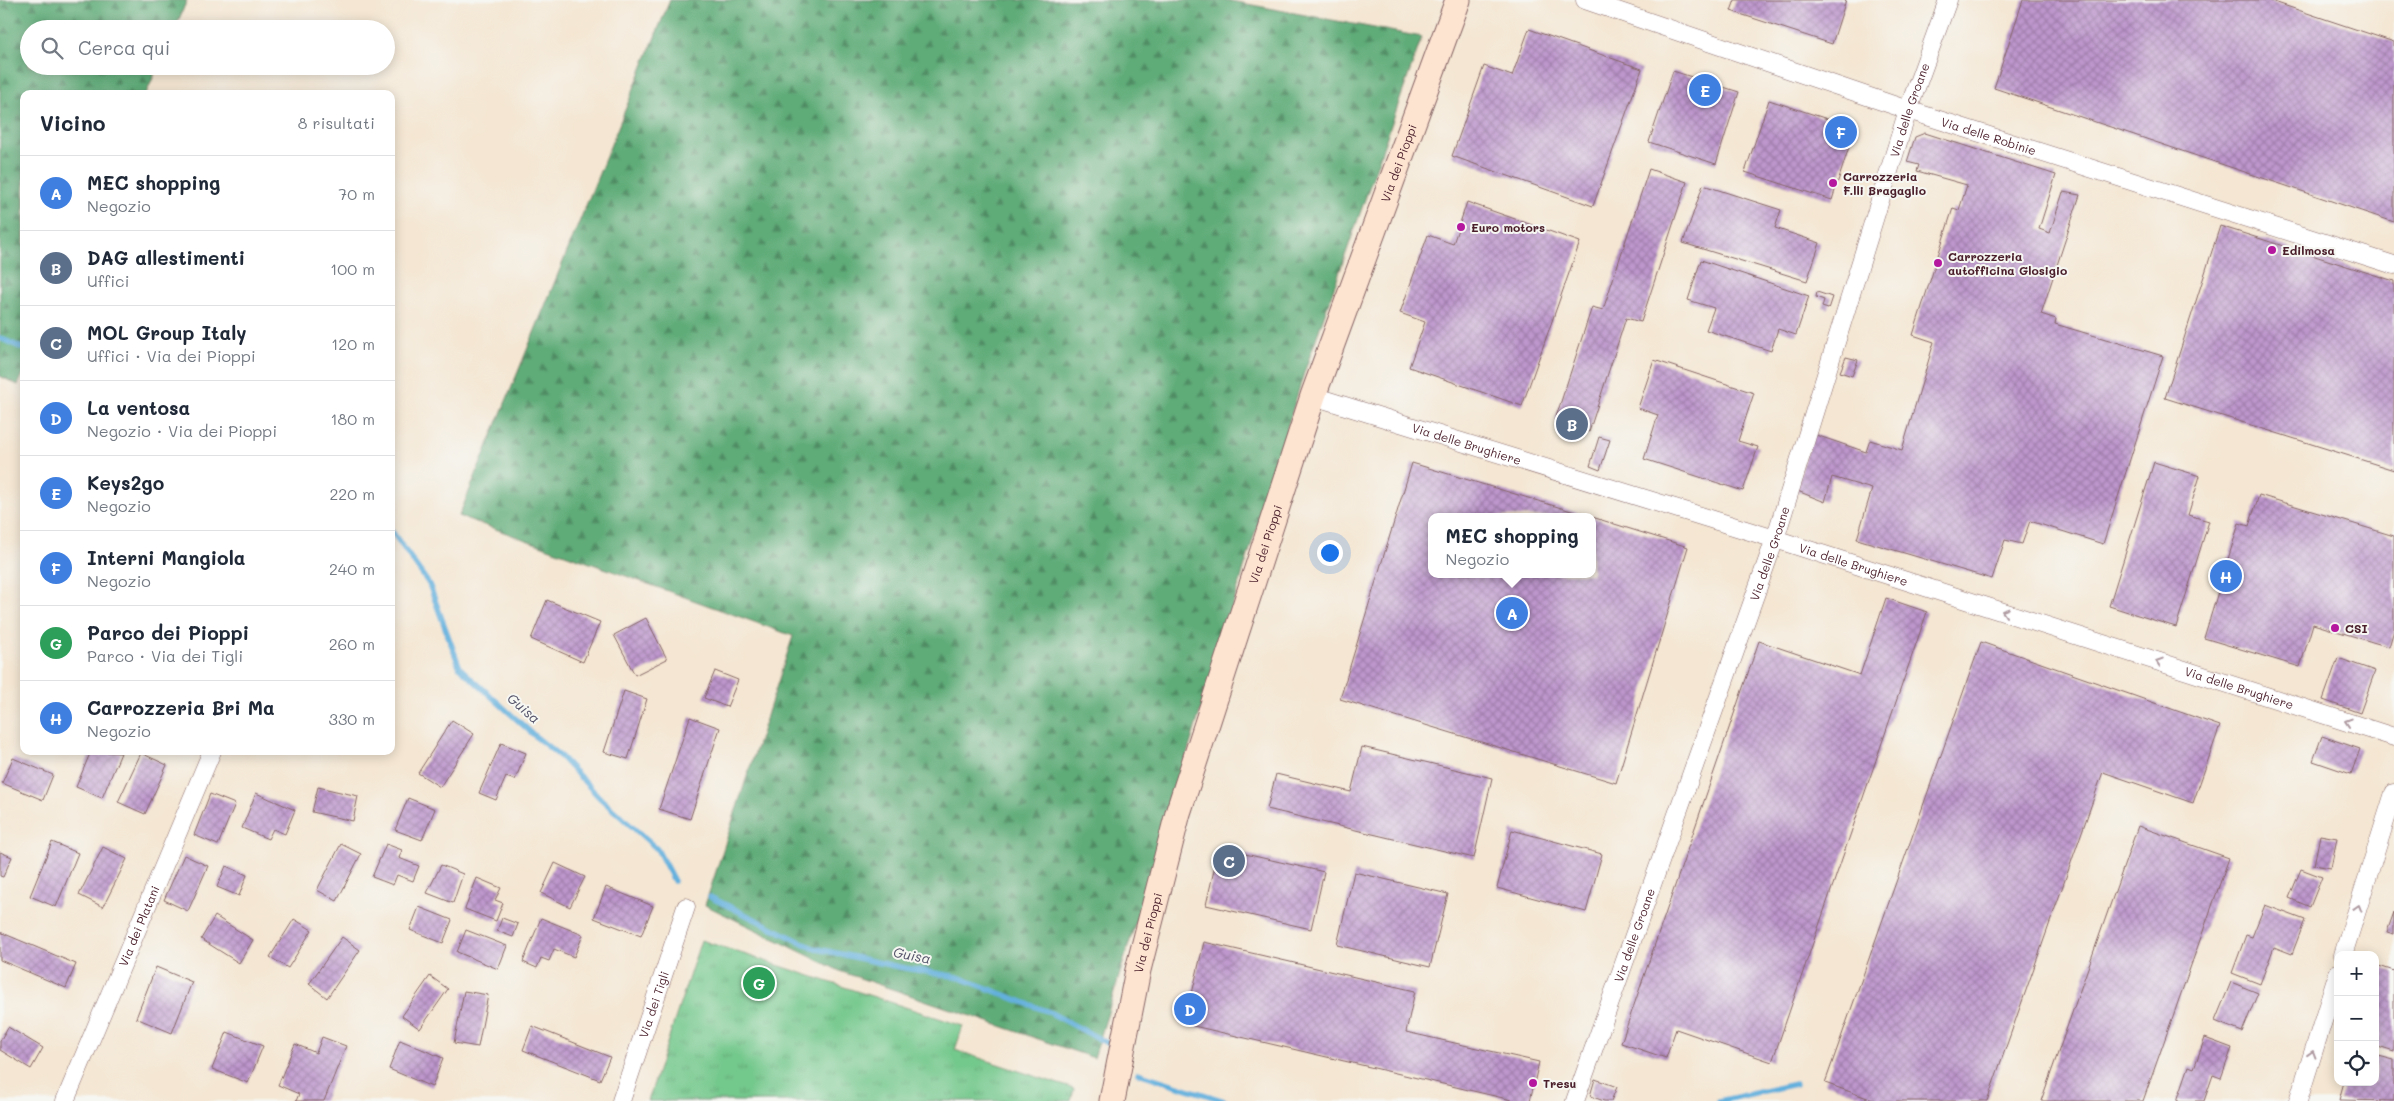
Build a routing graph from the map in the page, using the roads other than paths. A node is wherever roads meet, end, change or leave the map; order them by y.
1 (1458, 0) edge
2 (1585, 0) edge
3 (1948, 0) edge
4 (1908, 110) junction
5 (2394, 265) edge
6 (1313, 396) junction
7 (1775, 539) junction
8 (2394, 737) edge
9 (210, 755) edge
10 (2394, 793) edge
11 (686, 907) dead end
12 (2345, 951) edge
13 (2334, 986) edge
14 (65, 1101) edge
15 (622, 1101) edge
16 (1112, 1101) edge
17 (1575, 1101) edge
18 (2298, 1101) edge

1 - 6 street, Via dei Pioppi
2 - 4 street, Via delle Robinie
3 - 4 street, Via delle Groane
4 - 5 street, Via delle Robinie
4 - 7 street, Via delle Groane
6 - 7 street, Via delle Brughiere
6 - 16 street, Via dei Pioppi
8 -> 7 street, Via delle Brughiere
7 - 17 street, Via delle Groane
9 - 14 street, Via dei Platani
12 -> 10 street
11 - 15 street, Via dei Tigli
18 -> 13 street

